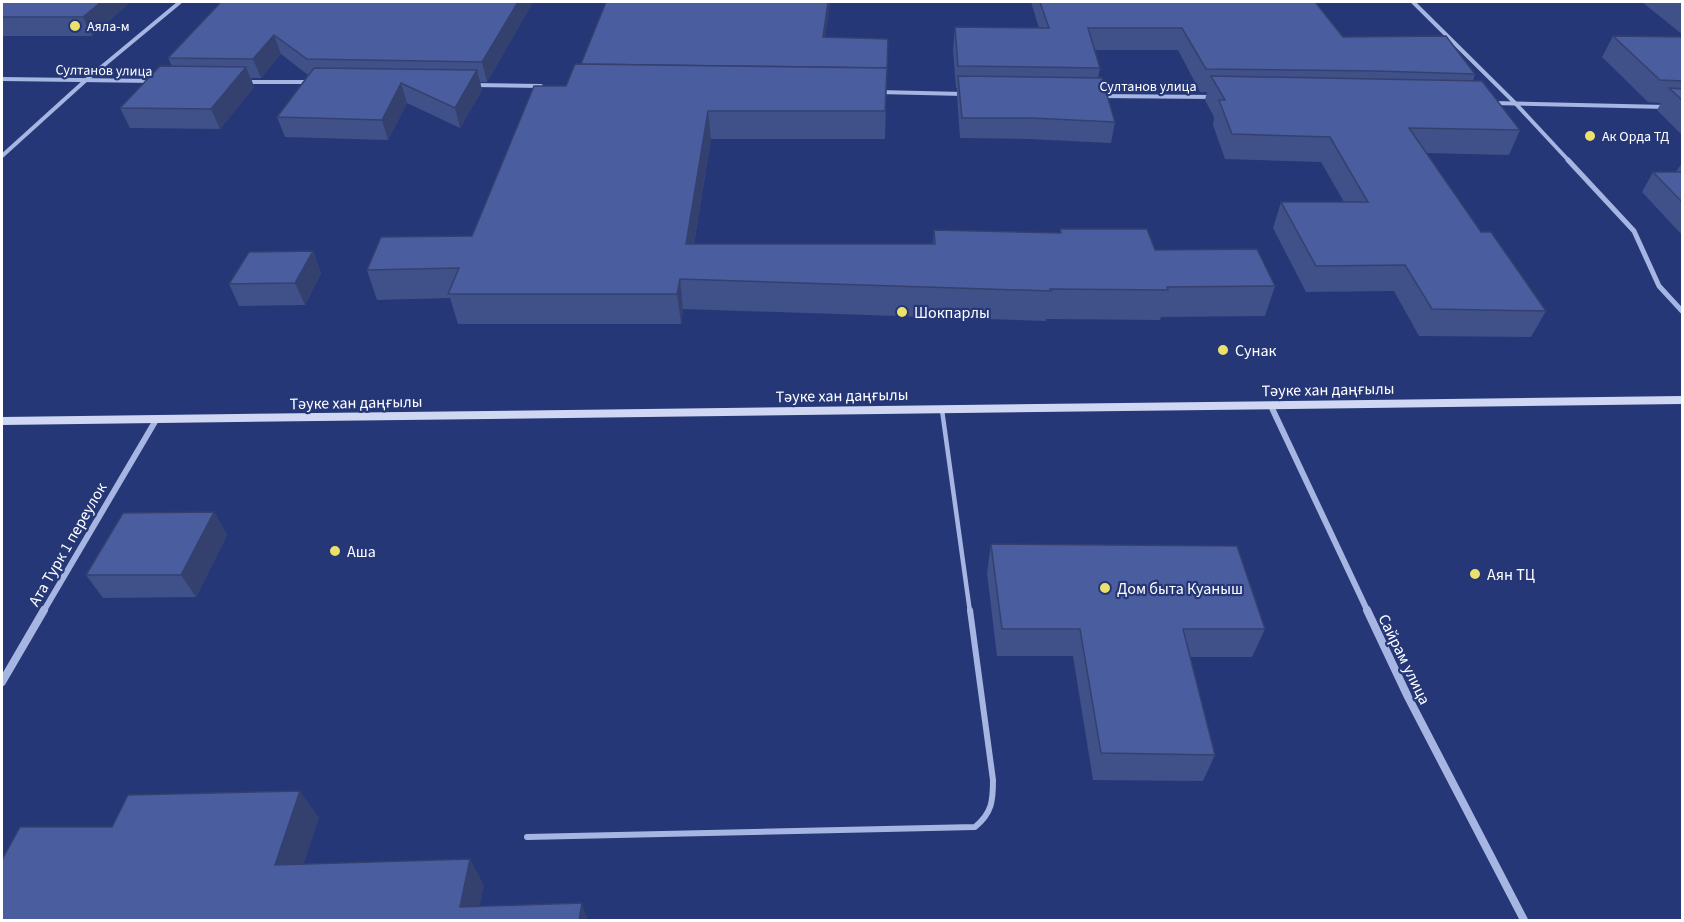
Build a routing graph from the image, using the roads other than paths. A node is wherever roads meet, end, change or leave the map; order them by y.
1 (180, 2) edge
2 (1413, 2) edge
3 (2, 79) edge
4 (86, 80) junction
5 (158, 81) edge
6 (242, 82) edge
7 (314, 82) edge
8 (466, 85) edge
9 (548, 87) edge
10 (868, 92) edge
11 (976, 94) edge
12 (1095, 96) edge
13 (1214, 97) edge
14 (1482, 103) edge
15 (1516, 104) junction
16 (1671, 107) edge
17 (2, 156) edge
18 (1683, 311) edge
19 (1683, 400) edge
20 (1271, 406) junction
21 (942, 410) junction
22 (156, 420) junction
23 (2, 421) edge
24 (2, 682) edge
25 (526, 837) dead end
26 (1524, 921) edge

1 - 4 street
2 - 15 street
3 - 4 street, Султанов улица
4 - 5 street, Султанов улица
4 - 17 street
6 - 7 street
8 - 9 street
10 - 11 street
12 - 13 street, Султанов улица
14 - 15 street
15 - 16 street
15 - 18 street
19 - 20 street, Тәуке хан даңғылы
20 - 21 street, Тәуке хан даңғылы
20 - 26 street, Сайрам улица
21 - 22 street, Тәуке хан даңғылы
21 - 25 lane
22 - 23 street, Тәуке хан даңғылы
22 - 24 street, Ата Турк 1 переулок

